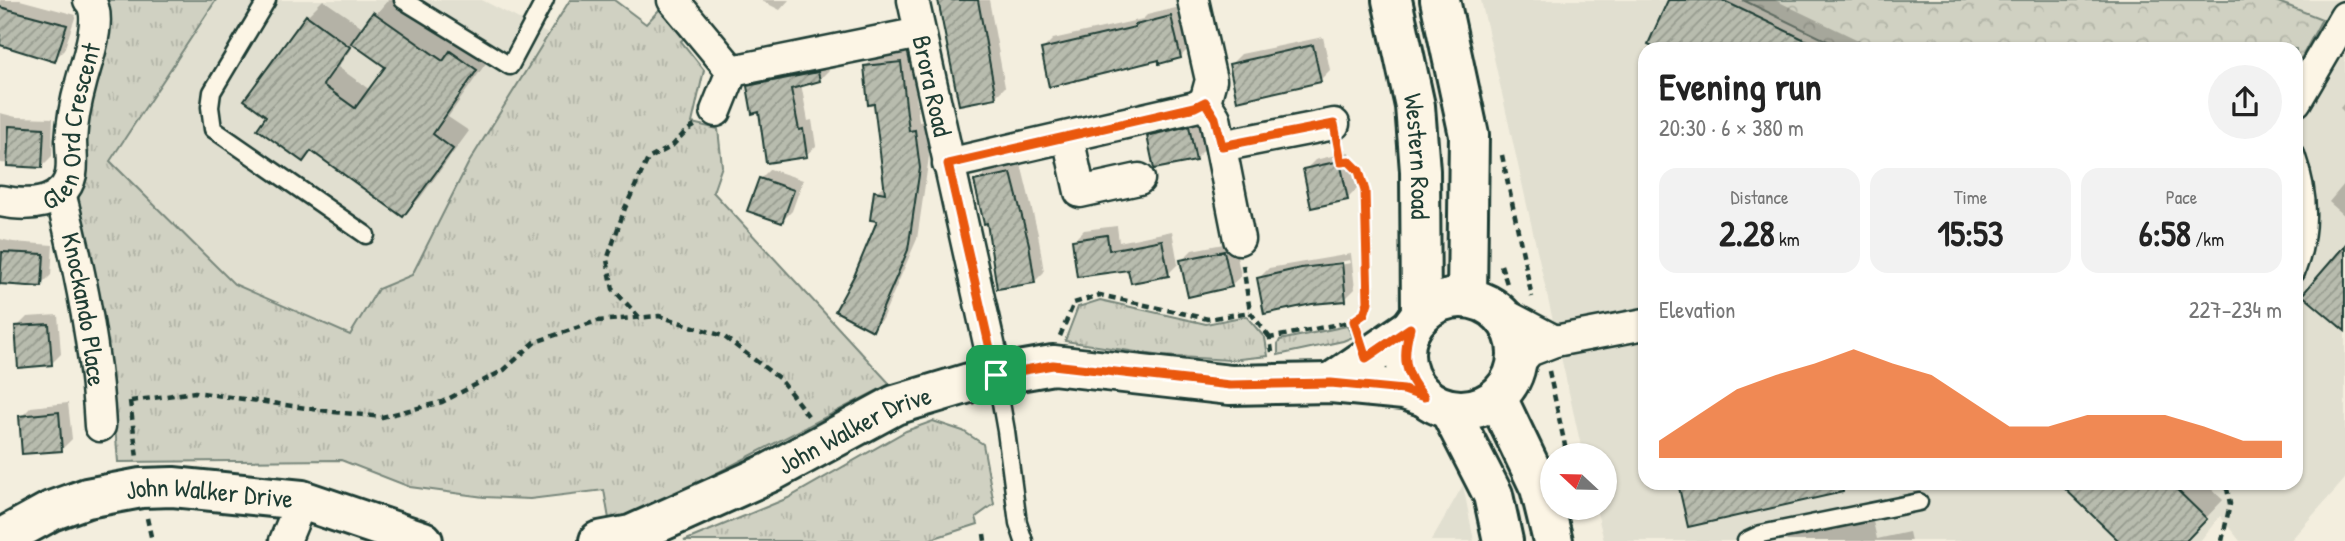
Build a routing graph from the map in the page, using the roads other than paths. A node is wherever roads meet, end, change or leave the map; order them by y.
1 (89, 0) edge
2 (267, 0) edge
3 (403, 0) edge
4 (545, 0) edge
5 (673, 0) edge
6 (913, 0) edge
7 (1193, 0) edge
8 (1392, 0) edge
9 (1440, 0) edge
10 (2345, 17) edge
11 (920, 33) junction
12 (732, 71) junction
13 (2303, 89) edge
14 (1205, 102) junction
15 (716, 111) road end
16 (1334, 124) road end
17 (1068, 136) junction
18 (1222, 146) junction
19 (948, 164) junction
20 (1139, 179) dead end
21 (2303, 180) edge
22 (60, 193) junction
23 (0, 201) edge
24 (366, 235) dead end
25 (1239, 239) road end
26 (2303, 255) edge
27 (1483, 305) junction
28 (1416, 321) junction
29 (1638, 325) edge
30 (1539, 346) junction
31 (996, 375) junction
32 (1331, 383) junction
33 (1497, 398) junction
34 (1437, 403) junction
35 (100, 426) dead end
36 (302, 500) junction
37 (1919, 502) dead end
38 (0, 539) edge
39 (285, 541) edge
40 (423, 541) edge
41 (599, 541) edge
42 (1024, 541) edge
43 (1503, 541) edge
44 (1553, 541) edge
45 (1746, 541) edge

1 - 22 street, Glen Ord Crescent
2 - 24 lane
3 - 4 lane
5 - 12 street
6 - 11 street, Brora Road
7 - 14 street
8 - 28 street, Western Road
9 - 27 street, Western Road
10 - 13 street
11 - 12 street
11 - 19 street, Brora Road
12 - 15 street
14 - 17 street
14 - 18 street
16 - 18 street
17 - 19 street
17 - 20 street
18 - 25 street
19 - 31 street, Brora Road
21 - 26 lane
22 - 23 street, Glen Ord Crescent
22 - 35 street, Knockando Place
27 - 28 street
27 - 30 street, Western Road
28 - 32 street
28 - 34 street, Western Road
29 - 30 street
30 - 33 street
31 - 32 street, John Walker Drive
31 - 41 street, John Walker Drive
31 - 42 lane
32 - 34 street, John Walker Drive
33 - 34 street
33 - 44 street
34 - 43 street, Western Road
36 - 38 street, John Walker Drive
36 - 39 street
36 - 40 street, John Walker Drive
37 - 45 lane

